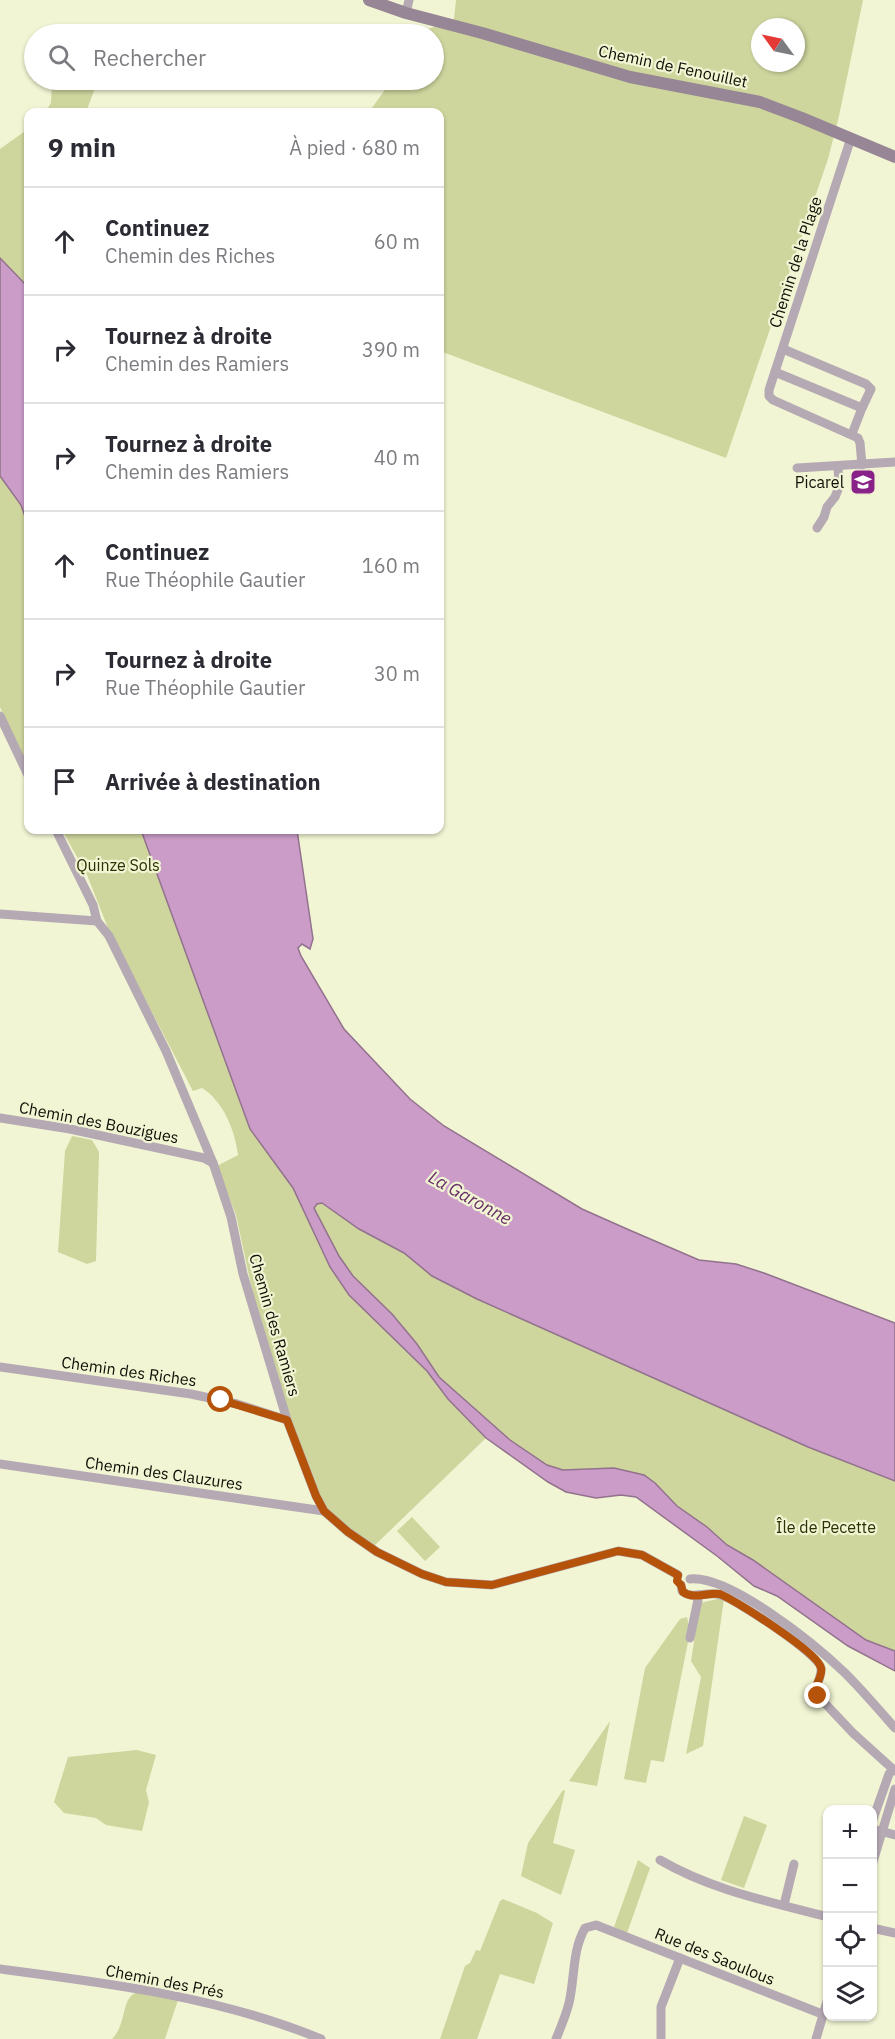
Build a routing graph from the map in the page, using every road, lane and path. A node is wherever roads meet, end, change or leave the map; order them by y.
1 (369, 0) edge
2 (404, 6) edge
3 (851, 138) junction
4 (895, 157) edge
5 (783, 349) junction
6 (775, 372) junction
7 (862, 408) junction
8 (852, 434) junction
9 (895, 462) edge
10 (838, 465) junction
11 (862, 465) junction
12 (797, 468) dead end
13 (817, 528) dead end
14 (0, 716) edge
15 (24, 767) edge
16 (58, 834) edge
17 (0, 914) edge
18 (97, 921) junction
19 (0, 1118) edge
20 (205, 1143) junction
21 (192, 1155) junction
22 (213, 1163) junction
23 (0, 1367) edge
24 (287, 1420) junction
25 (0, 1464) edge
26 (324, 1511) junction
27 (685, 1582) junction
28 (699, 1596) junction
29 (690, 1638) dead end
30 (895, 1728) edge
31 (894, 1770) edge
32 (895, 1789) edge
33 (877, 1811) edge
34 (877, 1830) edge
35 (895, 1835) edge
36 (660, 1860) dead end
37 (794, 1864) dead end
38 (784, 1905) junction
39 (823, 1916) edge
40 (877, 1929) edge
41 (895, 1933) edge
42 (680, 1958) junction
43 (0, 1969) edge
44 (822, 2014) joint
45 (321, 2039) edge
46 (556, 2039) edge
47 (661, 2039) edge
48 (816, 2039) edge

1 - 2 street, Chemin de Fenouillet
2 - 3 street, Chemin de Fenouillet
3 - 4 street, Chemin de Fenouillet
3 - 5 street, Chemin de la Plage
5 - 6 street, Chemin de la Plage
5 - 7 street
6 - 7 street
6 - 8 street, Chemin de la Plage
7 - 8 street
8 - 11 street
9 - 11 street
10 - 11 street
10 - 12 street
10 - 13 street
14 - 15 street
16 - 18 street, Chemin des Ramiers
17 - 18 street
18 - 20 street, Chemin des Ramiers
19 - 21 street, Chemin des Bouzigues
20 - 21 street, Chemin des Bouzigues
20 - 22 street, Chemin des Ramiers
21 - 22 street, Chemin des Bouzigues
22 - 24 street, Chemin des Ramiers
23 - 24 street, Chemin des Riches
24 - 26 street, Chemin des Ramiers
25 - 26 street, Chemin des Clauzures
26 - 27 street, Chemin des Ramiers
27 - 28 street
27 - 30 street
28 - 29 street
28 - 31 street
31 - 33 street
32 - 34 street
34 - 35 street
36 - 38 street
37 - 38 street
38 - 39 street
40 - 41 street
42 - 44 street, Rue des Saoulous
42 - 46 street, Rue des Saoulous
42 - 47 street
43 - 45 street, Chemin des Prés
44 - 48 street

